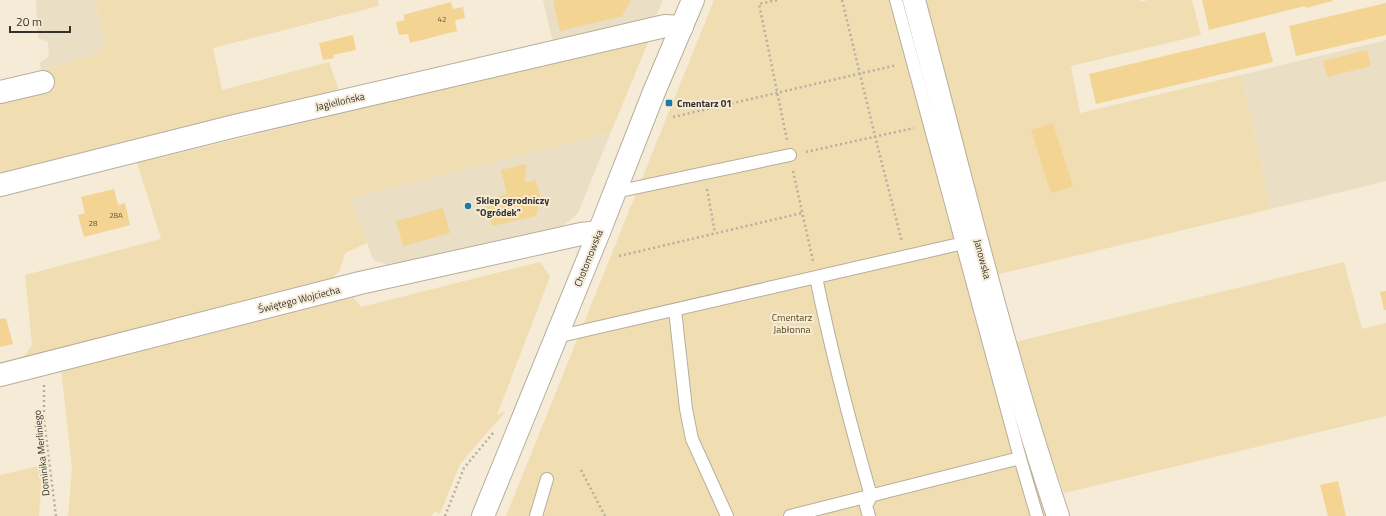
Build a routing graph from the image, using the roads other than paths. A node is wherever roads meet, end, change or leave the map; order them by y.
1 (693, 0) edge
2 (896, 0) edge
3 (914, 0) edge
4 (682, 27) junction
5 (43, 82) dead end
6 (0, 92) edge
7 (790, 155) road end
8 (0, 185) edge
9 (615, 192) junction
10 (599, 232) junction
11 (970, 242) junction
12 (816, 277) junction
13 (675, 310) junction
14 (556, 336) junction
15 (0, 375) edge
16 (1020, 458) junction
17 (547, 479) dead end
18 (871, 496) junction
19 (483, 516) edge
20 (536, 516) edge
21 (727, 516) edge
22 (790, 516) edge
23 (869, 516) edge
24 (1037, 516) edge
25 (1058, 516) edge

1 - 4 street, Chotomowska
2 - 11 lane
3 - 11 street, Janowska
4 - 8 street, Jagiellońska
4 - 9 street, Chotomowska
5 - 6 street
7 - 9 lane
9 - 10 street, Chotomowska
10 - 14 street, Chotomowska
10 - 15 street, Świętego Wojciecha
11 - 12 lane
11 - 16 lane
11 - 25 street, Janowska
12 - 13 lane
12 - 18 lane
13 - 14 lane
13 - 21 lane
14 - 19 street, Chotomowska
16 - 18 lane
16 - 24 lane
17 - 20 lane
18 - 22 lane
18 - 23 lane

